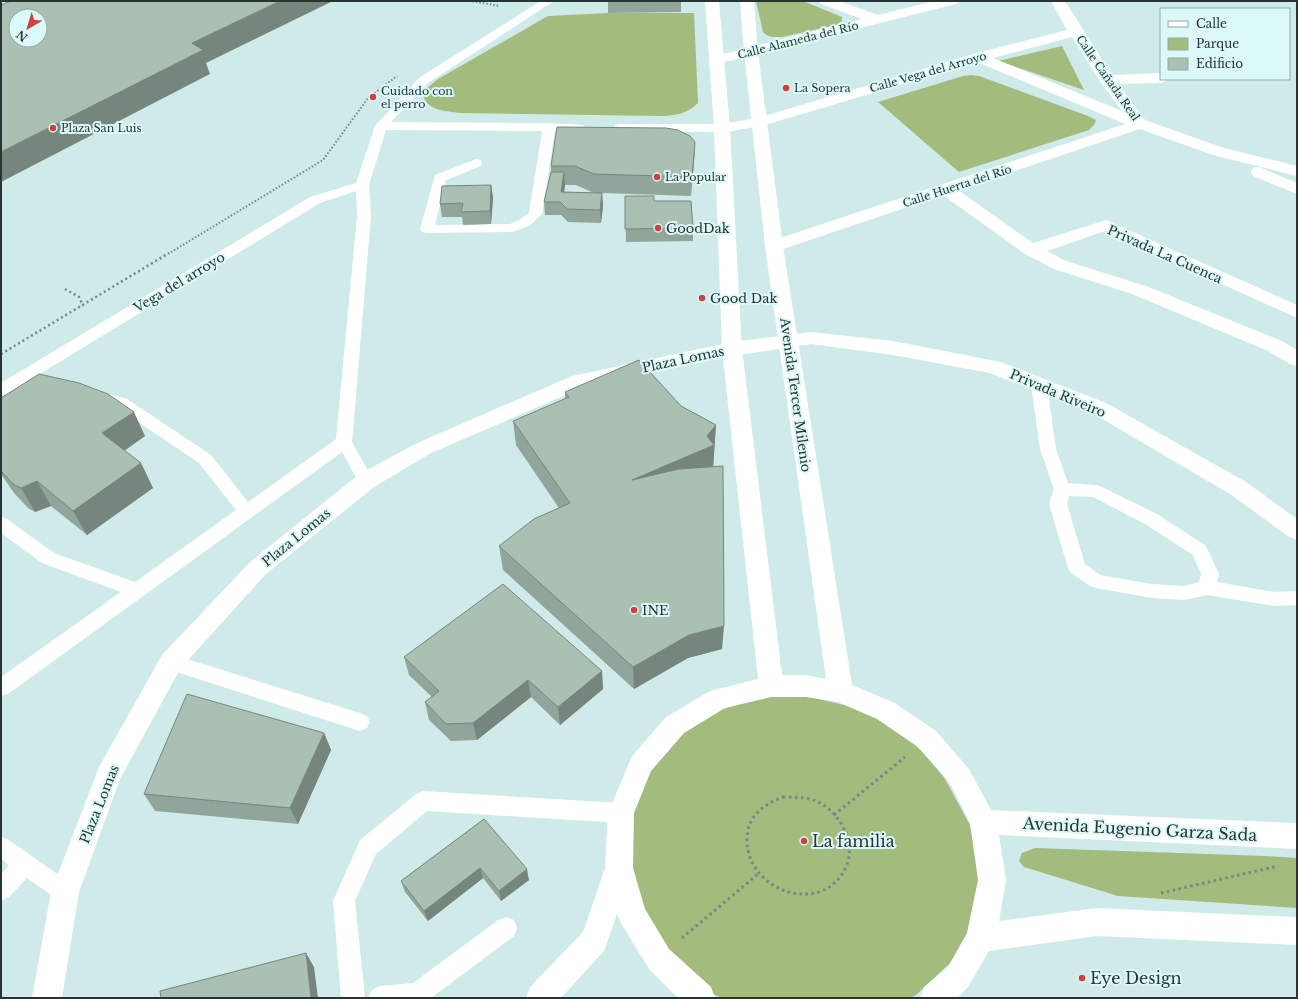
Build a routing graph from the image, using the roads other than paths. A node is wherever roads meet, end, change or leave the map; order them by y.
1 (549, 1) edge
2 (712, 1) edge
3 (747, 1) edge
4 (826, 1) edge
5 (887, 1) edge
6 (951, 1) edge
7 (1058, 1) edge
8 (884, 18) junction
9 (1075, 32) junction
10 (751, 52) junction
11 (978, 57) junction
12 (717, 60) junction
13 (1160, 78) edge
14 (1106, 80) junction
15 (759, 122) junction
16 (1140, 124) junction
17 (381, 126) junction
18 (549, 128) junction
19 (588, 128) edge
20 (604, 128) edge
21 (722, 128) junction
22 (1219, 152) junction
23 (476, 163) dead end
24 (1297, 171) edge
25 (362, 185) junction
26 (1297, 189) edge
27 (946, 190) junction
28 (774, 246) junction
29 (1031, 250) junction
30 (1297, 312) edge
31 (788, 341) junction
32 (732, 349) junction
33 (1297, 359) edge
34 (23, 377) junction
35 (45, 383) edge
36 (1039, 385) junction
37 (1, 390) edge
38 (91, 395) edge
39 (344, 442) junction
40 (366, 480) junction
41 (1062, 489) junction
42 (247, 512) junction
43 (1, 524) edge
44 (1297, 531) edge
45 (1207, 588) junction
46 (137, 590) junction
47 (1297, 598) edge
48 (171, 662) junction
49 (771, 686) junction
50 (1, 688) edge
51 (840, 692) junction
52 (360, 722) dead end
53 (621, 813) junction
54 (983, 822) junction
55 (1297, 836) edge
56 (1, 847) edge
57 (25, 864) junction
58 (620, 868) junction
59 (1, 890) edge
60 (65, 892) junction
61 (506, 928) dead end
62 (1297, 931) edge
63 (981, 938) junction
64 (47, 998) edge
65 (353, 998) edge
66 (380, 998) edge
67 (541, 998) edge
68 (700, 998) edge
69 (935, 998) edge

1 - 17 lane
2 - 12 street
3 - 10 street, Avenida Tercer Milenio
4 - 8 street, Calle Alameda del Río
5 - 8 street
6 - 8 street, Calle Alameda del Río
7 - 9 street, Calle Cañada Real
8 - 10 street, Calle Alameda del Río
9 - 11 street, Calle Vega del Arroyo
9 - 14 street, Calle Cañada Real
10 - 12 street, Calle Alameda del Río
10 - 15 street, Avenida Tercer Milenio
11 - 15 street, Calle Vega del Arroyo
11 - 16 street
12 - 21 street
13 - 14 street
14 - 16 street, Calle Cañada Real
15 - 21 street, Calle Vega del Arroyo
15 - 28 street, Avenida Tercer Milenio
16 - 22 street, Calle Cañada Real
16 - 27 street, Calle Huerta del Río
17 - 18 lane
17 - 25 lane
18 - 19 lane
18 - 23 lane
20 - 21 lane
21 - 32 street
22 - 24 street, Calle Cañada Real
22 - 26 street, Calle Cañada Real
25 - 34 lane, Vega del arroyo
25 - 39 lane
27 - 28 street, Calle Huerta del Río
27 - 29 street
28 - 31 street, Avenida Tercer Milenio
29 - 30 street, Privada La Cuenca
29 - 33 street
31 - 32 street, Plaza Lomas
31 - 36 street, Privada Riveiro
31 - 51 street, Avenida Tercer Milenio
32 - 40 street, Plaza Lomas
32 - 49 street
34 - 35 lane
34 - 37 lane, Vega del arroyo
36 - 41 lane
36 - 44 street, Privada Riveiro
38 - 42 lane
39 - 40 lane
39 - 42 lane
40 - 48 street, Plaza Lomas
41 - 45 lane
41 - 45 lane
42 - 46 lane
43 - 46 lane
45 - 47 lane
46 - 50 lane
48 - 52 lane
48 - 60 street, Plaza Lomas
49 - 51 street
49 - 53 street
51 - 54 street
53 - 58 street
53 - 65 lane
54 - 55 street, Avenida Eugenio Garza Sada
54 - 63 street
56 - 57 lane
57 - 59 lane
57 - 60 lane
58 - 67 street
58 - 68 street
60 - 64 street, Plaza Lomas
61 - 66 lane
62 - 63 street
63 - 69 street

